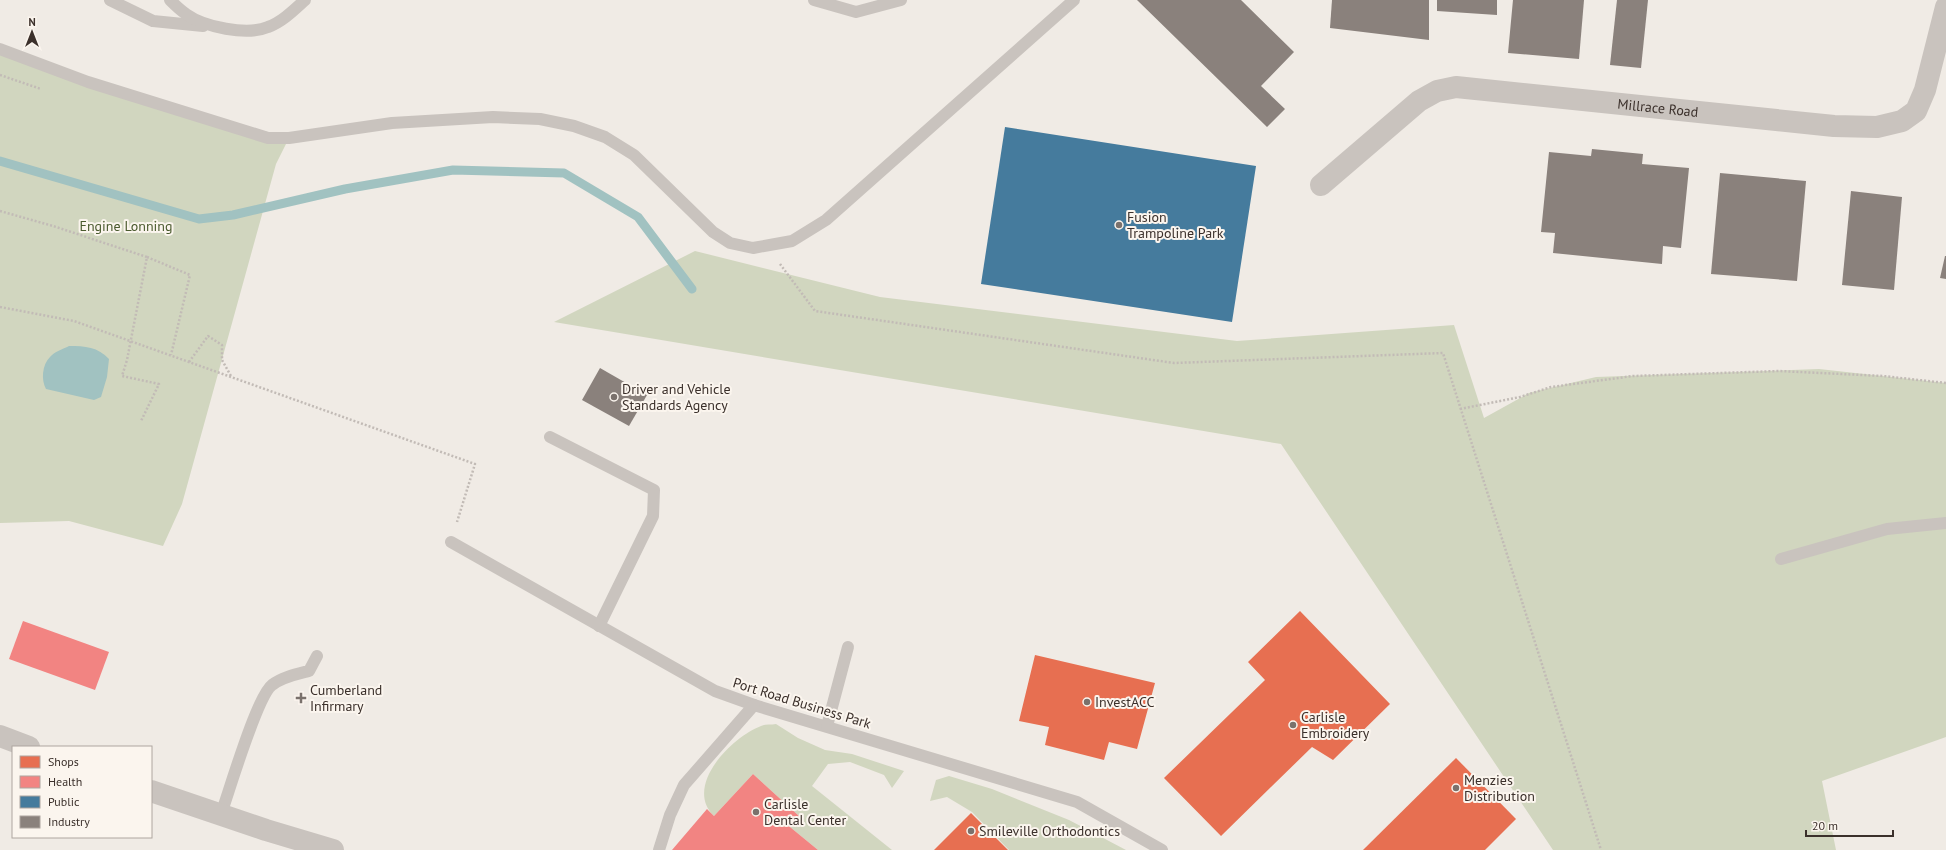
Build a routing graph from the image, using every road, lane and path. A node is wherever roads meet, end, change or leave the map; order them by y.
1 (110, 0) edge
2 (170, 0) edge
3 (305, 0) edge
4 (814, 0) edge
5 (901, 0) edge
6 (1074, 0) edge
7 (1946, 7) edge
8 (215, 26) junction
9 (0, 49) edge
10 (0, 75) edge
11 (43, 90) dead end
12 (1321, 185) dead end
13 (0, 212) edge
14 (767, 245) junction
15 (147, 257) junction
16 (0, 307) edge
17 (131, 341) junction
18 (171, 355) junction
19 (189, 362) junction
20 (231, 377) junction
21 (1946, 383) edge
22 (1460, 409) junction
23 (142, 421) dead end
24 (550, 437) dead end
25 (1946, 523) edge
26 (451, 542) joint
27 (1781, 559) dead end
28 (599, 626) junction
29 (848, 647) dead end
30 (317, 656) dead end
31 (754, 705) junction
32 (827, 726) junction
33 (0, 736) edge
34 (26, 746) edge
35 (152, 791) edge
36 (221, 814) junction
37 (333, 850) edge
38 (659, 850) edge
39 (1162, 850) edge
40 (1601, 850) edge

1 - 8 lane
2 - 8 lane
3 - 8 lane
4 - 5 lane
6 - 14 lane
7 - 12 street, Millrace Road
9 - 14 lane
10 - 11 path
13 - 15 path
14 - 22 path
15 - 17 path
15 - 18 path
16 - 17 path
17 - 18 path
17 - 23 path
18 - 19 path
19 - 20 path
19 - 20 path
20 - 26 path
21 - 22 path
22 - 40 path
24 - 28 lane
25 - 27 lane
26 - 28 lane, Port Road Business Park
28 - 31 lane, Port Road Business Park
29 - 32 lane
30 - 36 lane
31 - 32 lane, Port Road Business Park
31 - 38 lane
32 - 39 lane, Port Road Business Park
33 - 34 street
35 - 36 street
36 - 37 street

